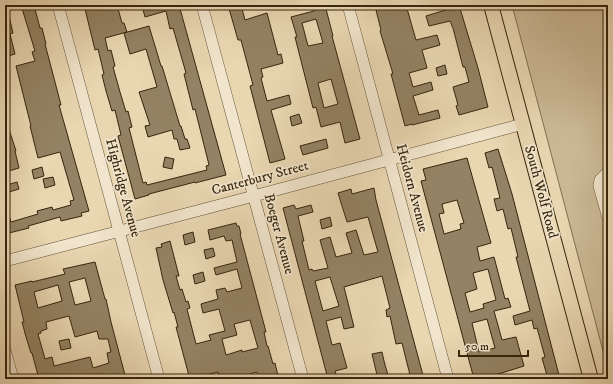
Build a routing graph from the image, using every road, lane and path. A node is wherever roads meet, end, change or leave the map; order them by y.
1 (58, 5) edge
2 (202, 5) edge
3 (348, 5) edge
4 (491, 5) edge
5 (523, 124) junction
6 (389, 159) junction
7 (608, 172) edge
8 (254, 196) junction
9 (608, 218) edge
10 (119, 231) junction
11 (5, 261) edge
12 (5, 350) edge
13 (13, 379) edge
14 (159, 379) edge
15 (303, 379) edge
16 (448, 379) edge
17 (591, 379) edge

1 - 10 street, Highridge Avenue
2 - 8 street, Boeger Avenue
3 - 6 street, Heidorn Avenue
4 - 5 main road, South Wolf Road
5 - 6 street, Canterbury Street
5 - 17 main road, South Wolf Road
6 - 8 street, Canterbury Street
6 - 16 street, Heidorn Avenue
7 - 9 street
8 - 10 street, Canterbury Street
8 - 15 street, Boeger Avenue
10 - 11 street, Canterbury Street
10 - 14 street, Highridge Avenue
12 - 13 street

